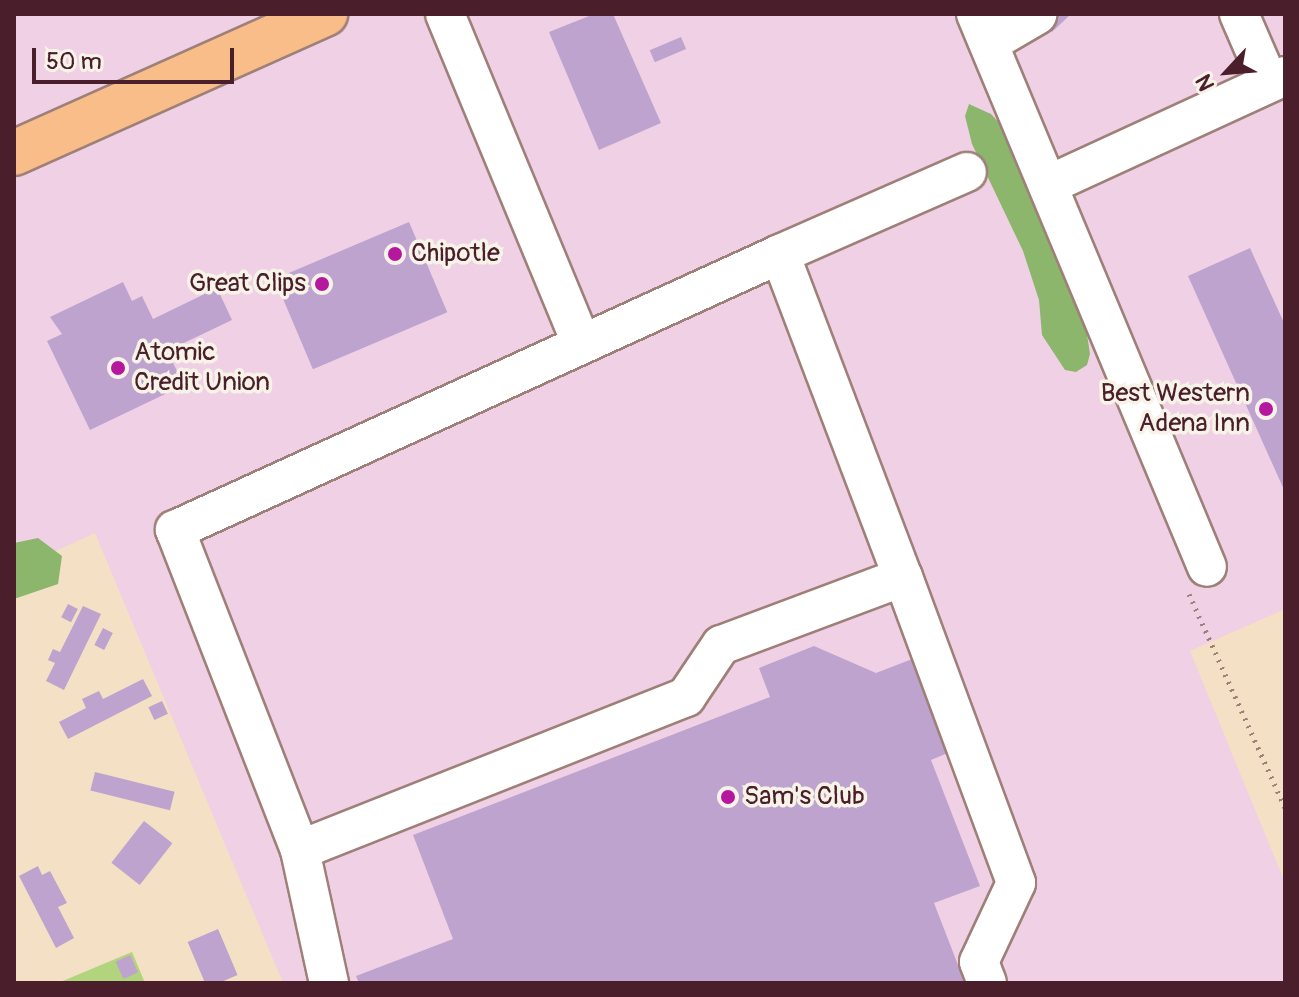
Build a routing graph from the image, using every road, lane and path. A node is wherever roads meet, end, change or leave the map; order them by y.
1 (325, 14) edge
2 (445, 14) edge
3 (1239, 14) edge
4 (1037, 15) edge
5 (982, 29) edge
6 (1277, 79) edge
7 (14, 153) edge
8 (967, 172) dead end
9 (1048, 185) junction
10 (780, 254) junction
11 (581, 342) junction
12 (903, 577) junction
13 (1196, 578) joint
14 (1285, 808) edge
15 (300, 850) junction
16 (329, 983) edge
17 (987, 983) edge

1 - 7 main road
2 - 11 lane
3 - 6 lane
4 - 5 lane
5 - 9 lane
6 - 9 lane
8 - 10 lane
9 - 13 lane
10 - 11 lane
10 - 12 lane
11 - 15 lane
12 - 15 lane
12 - 17 lane
13 - 14 path
15 - 16 lane

